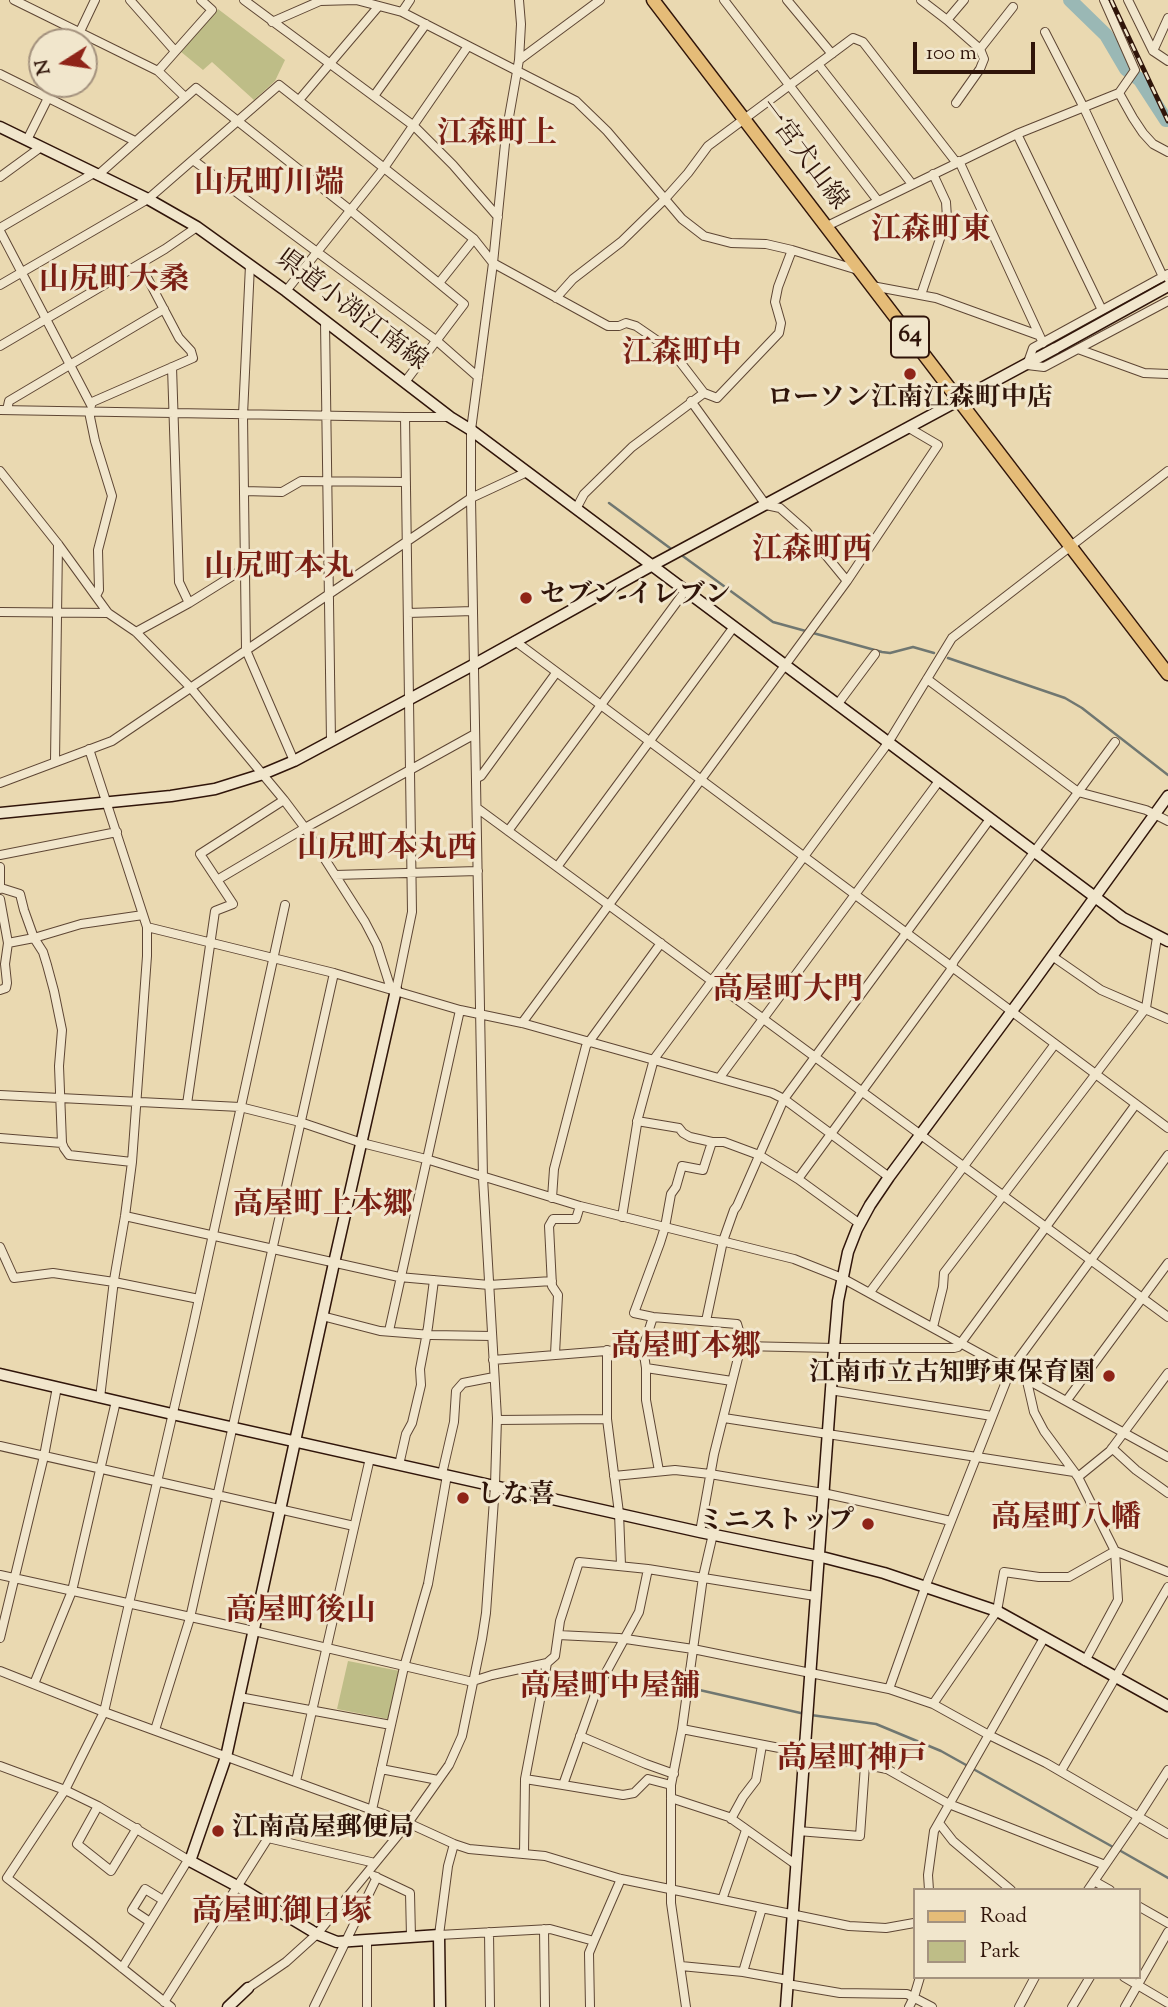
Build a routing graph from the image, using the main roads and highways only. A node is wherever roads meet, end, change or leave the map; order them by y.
1 (653, 0) edge
2 (1168, 674) edge

1 - 2 main road, 一宮犬山線 / 64

